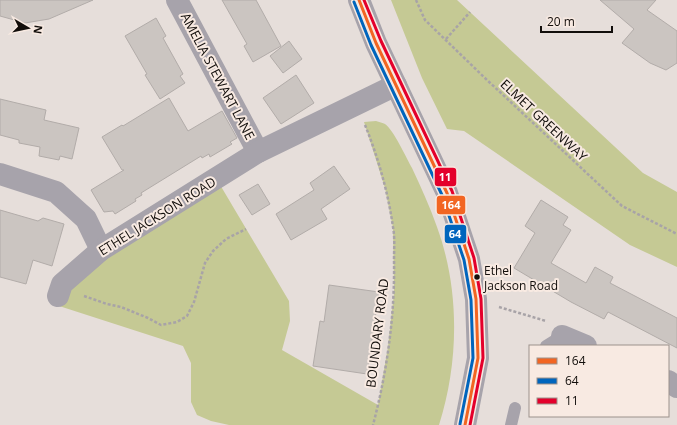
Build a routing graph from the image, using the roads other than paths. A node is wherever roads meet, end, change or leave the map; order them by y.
1 (177, 0) edge
2 (359, 0) edge
3 (396, 85) junction
4 (258, 152) junction
5 (0, 174) edge
6 (101, 250) junction
7 (60, 290) road end
8 (554, 341) edge
9 (580, 345) edge
10 (669, 382) edge
11 (677, 388) edge
12 (515, 408) dead end
13 (465, 425) edge
14 (511, 425) edge

1 - 4 street, AMELIA STEWART LANE
2 - 3 street
3 - 4 street, ETHEL JACKSON ROAD
3 - 13 street
4 - 6 street, ETHEL JACKSON ROAD
5 - 6 street
6 - 7 street, ETHEL JACKSON ROAD
8 - 9 street
10 - 11 street
12 - 14 lane

